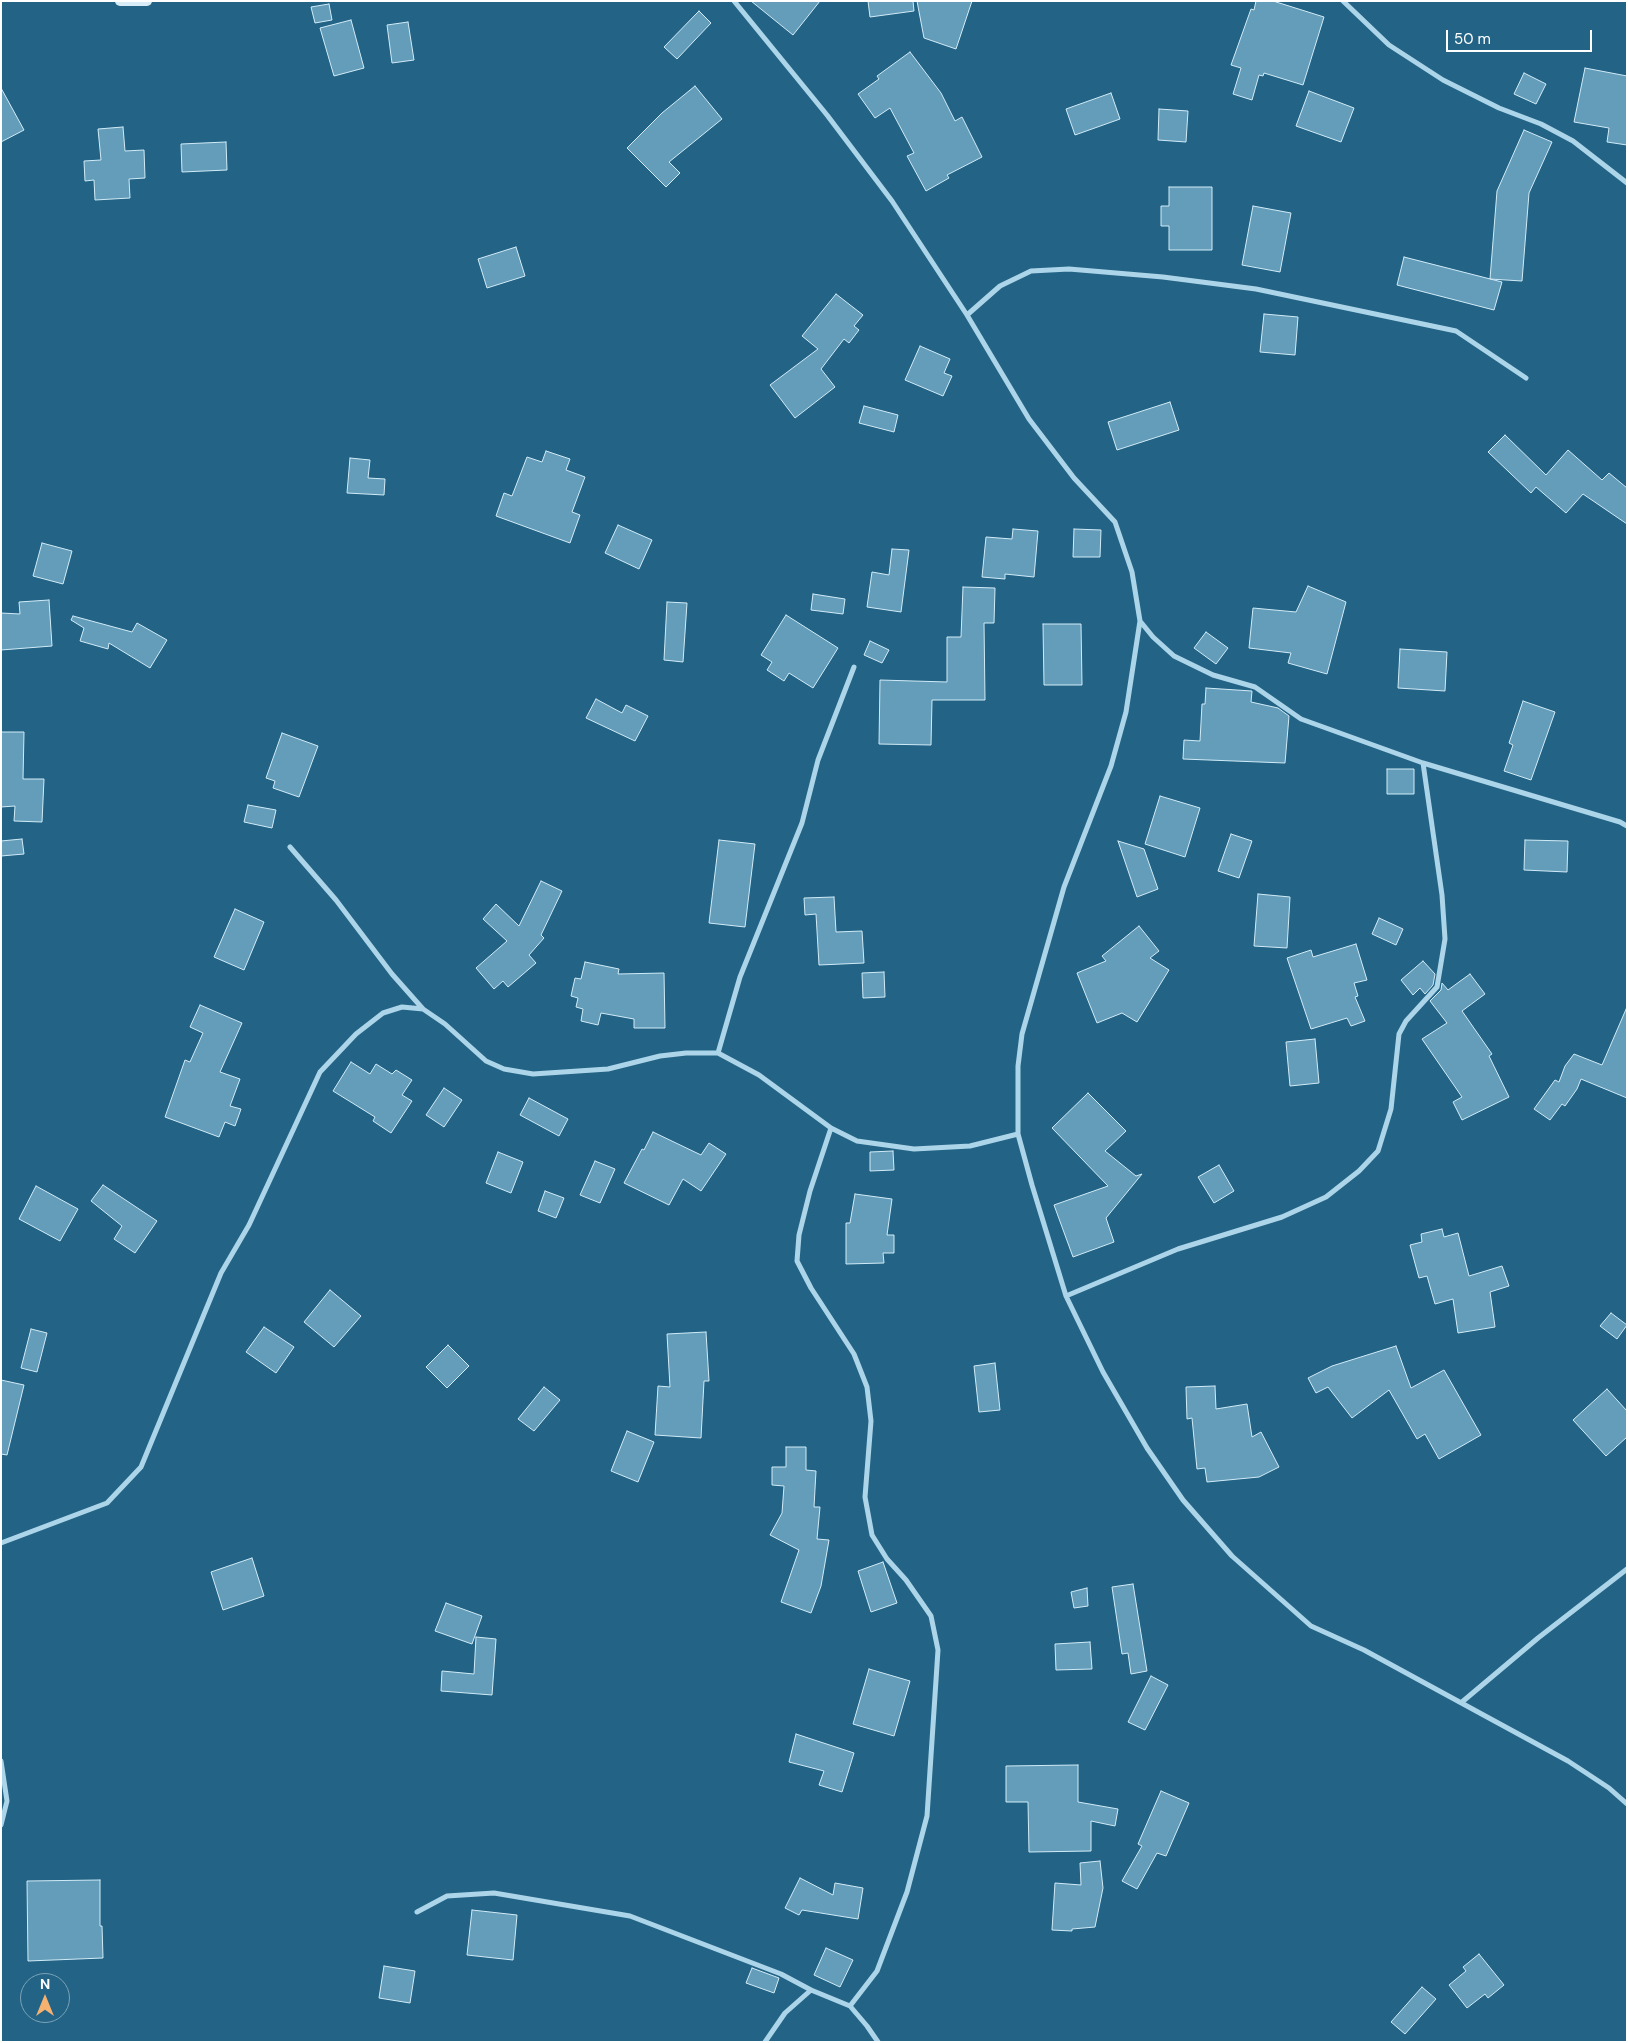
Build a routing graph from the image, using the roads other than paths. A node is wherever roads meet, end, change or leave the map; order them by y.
1 (120, 1) edge
2 (147, 1) edge
3 (734, 1) edge
4 (1343, 1) edge
5 (1627, 184) edge
6 (967, 315) junction
7 (1526, 378) dead end
8 (1140, 621) junction
9 (854, 667) dead end
10 (1423, 763) junction
11 (1627, 826) edge
12 (290, 847) dead end
13 (423, 1009) junction
14 (718, 1053) junction
15 (831, 1128) junction
16 (1018, 1134) junction
17 (1066, 1296) junction
18 (1, 1544) edge
19 (1627, 1569) edge
20 (1462, 1702) junction
21 (1, 1761) edge
22 (1627, 1804) edge
23 (1, 1824) edge
24 (416, 1912) dead end
25 (811, 1990) junction
26 (850, 2006) junction
27 (765, 2042) edge
28 (878, 2042) edge

1 - 2 street
3 - 6 street
4 - 5 street
6 - 7 street
6 - 8 street
8 - 10 street
8 - 16 street
9 - 14 street
10 - 11 street
10 - 17 street
12 - 13 street
13 - 14 street
13 - 18 street
14 - 15 street
15 - 16 street
15 - 26 street
16 - 17 street
17 - 20 street
19 - 20 street
20 - 22 street
21 - 23 street
24 - 25 street
25 - 26 street
25 - 27 street
26 - 28 street

